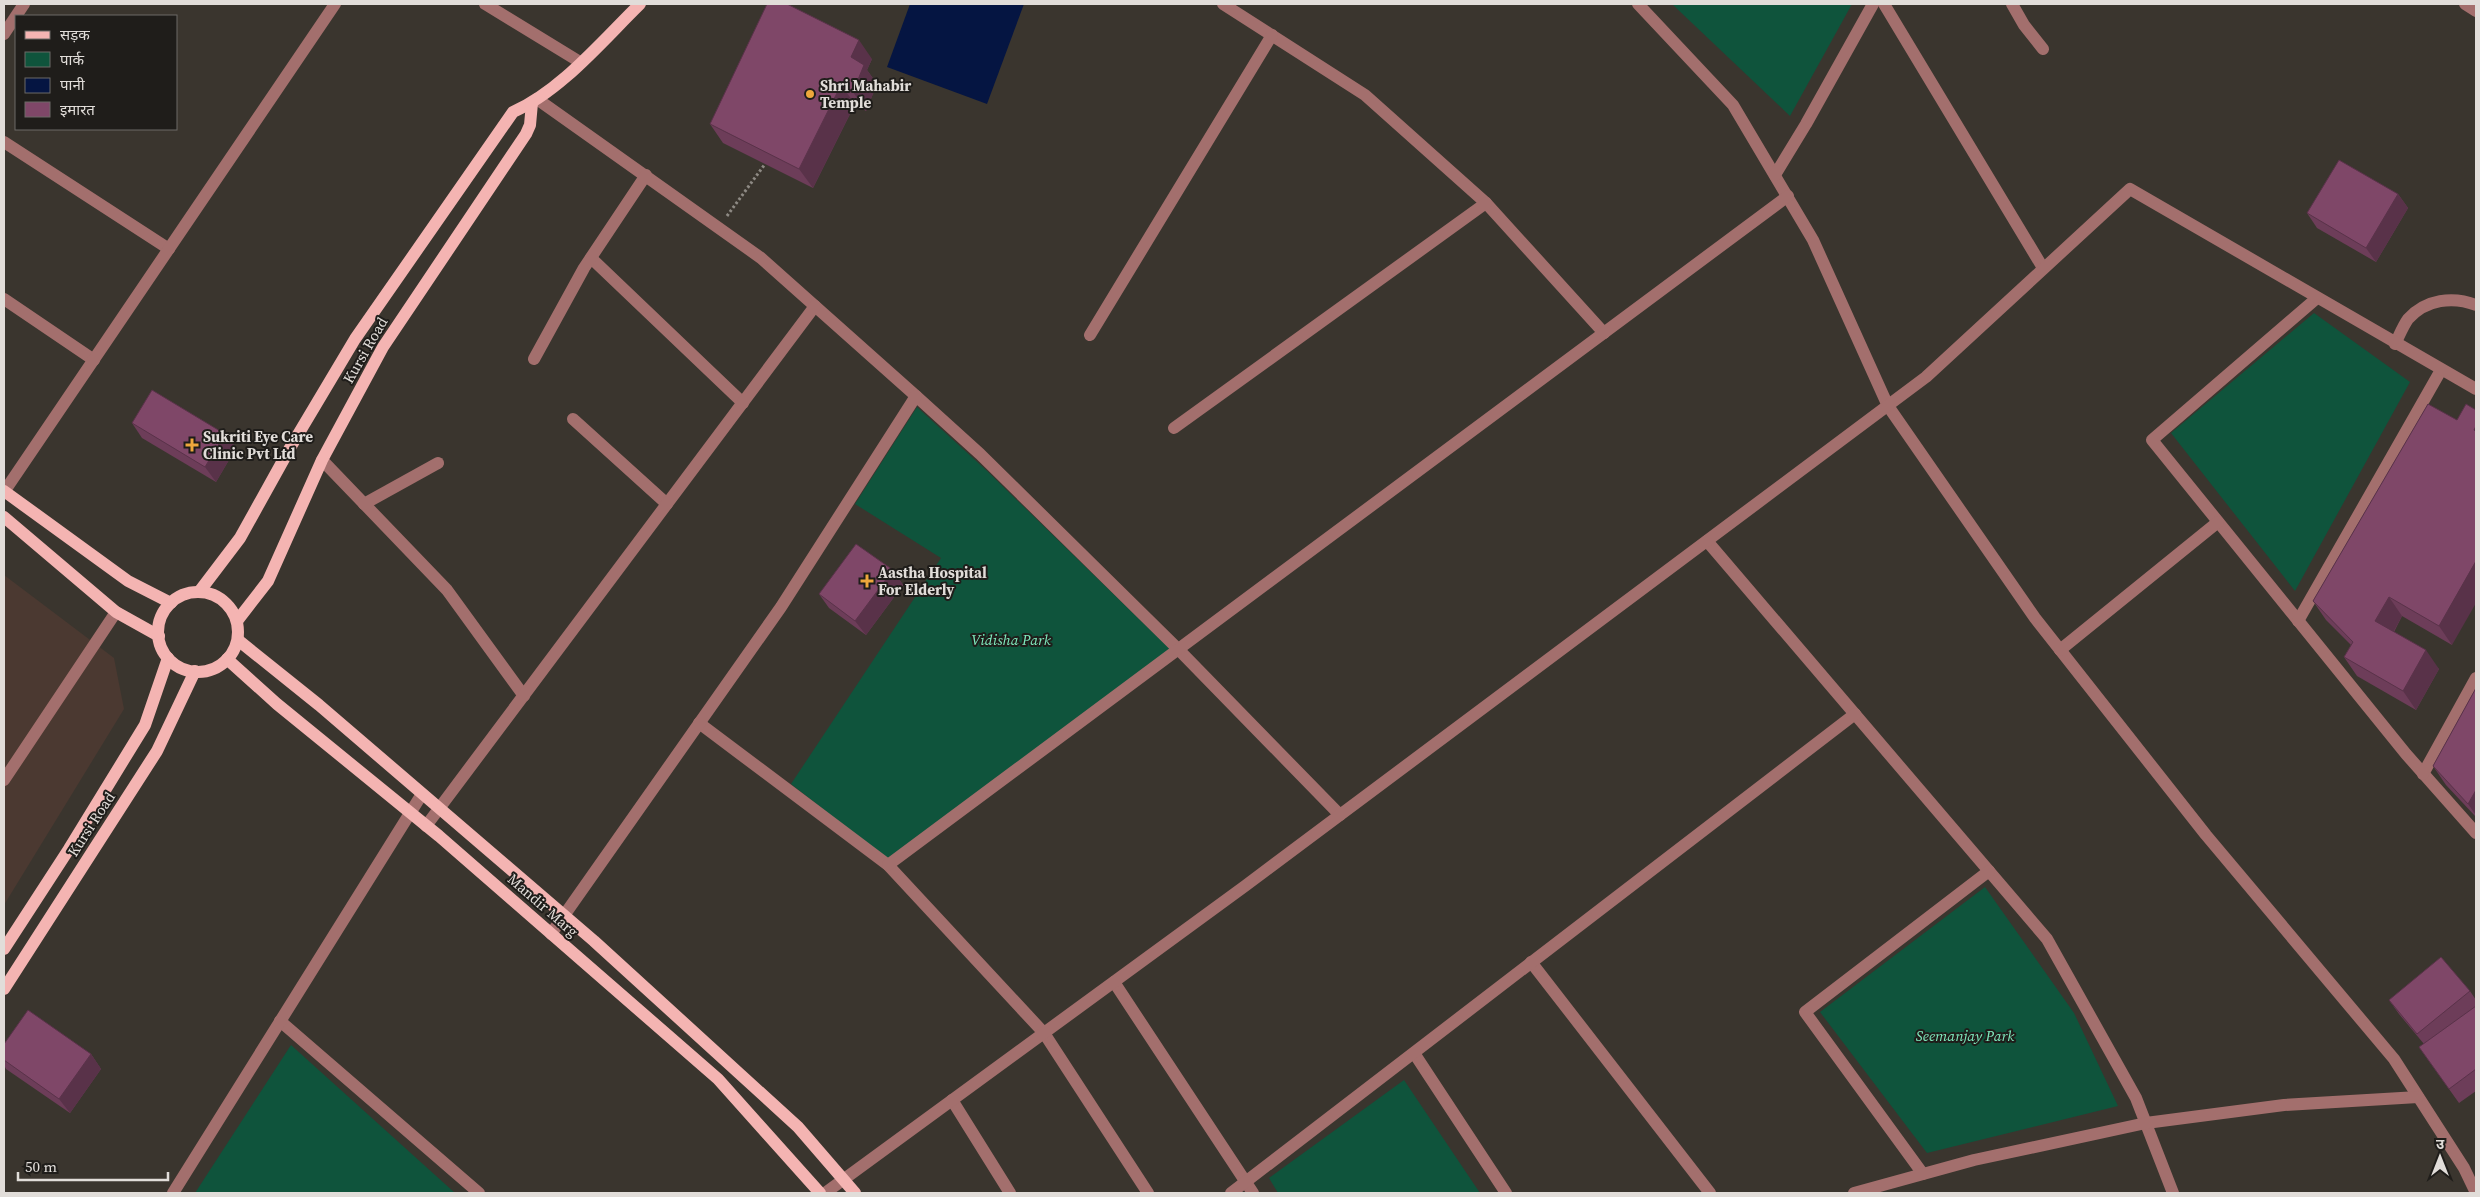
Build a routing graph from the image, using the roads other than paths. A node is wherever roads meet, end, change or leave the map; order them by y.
1 (24, 4) edge
2 (335, 4) edge
3 (485, 4) edge
4 (640, 4) edge
5 (1223, 4) edge
6 (1638, 4) edge
7 (1873, 4) edge
8 (1884, 4) edge
9 (2012, 4) edge
10 (2466, 4) edge
11 (2476, 11) edge
12 (17, 15) edge
13 (15, 18) edge
14 (4, 34) edge
15 (1272, 35) junction
16 (2043, 50) dead end
17 (580, 62) junction
18 (535, 101) junction
19 (4, 142) edge
20 (646, 175) junction
21 (1775, 175) junction
22 (1788, 196) junction
23 (1486, 203) junction
24 (170, 249) junction
25 (591, 258) junction
26 (2043, 268) junction
27 (2317, 298) junction
28 (4, 299) edge
29 (2476, 305) edge
30 (815, 306) junction
31 (1604, 333) junction
32 (1090, 335) dead end
33 (2395, 344) junction
34 (534, 358) dead end
35 (94, 360) junction
36 (2441, 370) junction
37 (2476, 389) edge
38 (916, 396) junction
39 (743, 403) junction
40 (1888, 406) junction
41 (573, 419) dead end
42 (1174, 428) dead end
43 (322, 460) junction
44 (438, 463) dead end
45 (4, 492) edge
46 (364, 504) junction
47 (667, 504) junction
48 (4, 517) edge
49 (2218, 522) junction
50 (1707, 541) junction
51 (199, 592) junction
52 (171, 603) junction
53 (116, 612) junction
54 (237, 621) junction
55 (2298, 621) junction
56 (159, 636) junction
57 (238, 640) junction
58 (1178, 649) junction
59 (2060, 650) junction
60 (168, 658) junction
61 (228, 659) junction
62 (195, 671) junction
63 (2476, 678) edge
64 (524, 696) junction
65 (1855, 714) junction
66 (699, 723) junction
67 (2423, 774) junction
68 (4, 780) edge
69 (422, 794) junction
70 (440, 809) junction
71 (410, 813) junction
72 (1340, 815) junction
73 (426, 826) junction
74 (2476, 833) edge
75 (888, 865) junction
76 (1989, 871) junction
77 (564, 915) junction
78 (551, 934) junction
79 (4, 948) edge
80 (1531, 962) junction
81 (1114, 982) junction
82 (4, 989) edge
83 (280, 1021) junction
84 (1044, 1033) junction
85 (1414, 1053) junction
86 (2418, 1097) junction
87 (952, 1100) junction
88 (2146, 1123) junction
89 (1923, 1174) junction
90 (843, 1180) junction
91 (1245, 1182) junction
92 (173, 1193) edge
93 (479, 1193) edge
94 (820, 1193) edge
95 (825, 1193) edge
96 (855, 1193) edge
97 (1010, 1193) edge
98 (1148, 1193) edge
99 (1231, 1193) edge
100 (1253, 1193) edge
101 (1506, 1193) edge
102 (1710, 1193) edge
103 (1854, 1193) edge
104 (2173, 1193) edge
105 (2476, 1193) edge

1 - 12 street
2 - 24 street
3 - 17 street
4 - 17 main road, Kursi Road
5 - 15 street
6 - 21 street
7 - 21 street
8 - 26 street
9 - 16 street
10 - 11 street
13 - 14 street
15 - 23 street
15 - 32 street
17 - 18 main road, Kursi Road
18 - 20 street
18 - 43 main road, Kursi Road
18 - 51 main road, Kursi Road
19 - 24 street
20 - 25 street
20 - 30 street
21 - 22 street
22 - 31 street
22 - 40 street
23 - 31 street
23 - 42 street
24 - 35 street
25 - 34 street
25 - 39 street
26 - 27 street
26 - 40 street
27 - 33 street
27 - 49 street
28 - 35 street
29 - 33 street
30 - 38 street
30 - 39 street
31 - 58 street
33 - 36 street
35 - 45 street
36 - 37 street
36 - 55 street
38 - 58 street
38 - 66 street
39 - 47 street
40 - 50 street
40 - 59 street
41 - 47 street
43 - 46 street
43 - 54 main road, Kursi Road
44 - 46 street
45 - 52 main road
46 - 64 street
47 - 64 street
48 - 53 main road
49 - 55 street
49 - 59 street
50 - 65 street
50 - 72 street
51 - 52 main road
51 - 54 main road
52 - 56 main road
53 - 56 main road
53 - 68 street
54 - 57 main road
55 - 67 street
56 - 60 main road
57 - 61 main road
57 - 69 main road
58 - 72 street
58 - 75 street
59 - 86 street
60 - 62 main road
60 - 79 main road, Kursi Road
61 - 62 main road
61 - 71 main road, Mandir Marg
62 - 82 main road, Kursi Road
63 - 67 street
64 - 70 street
65 - 76 street
65 - 80 street
66 - 75 street
66 - 77 street
67 - 74 street
69 - 70 main road
69 - 71 street
70 - 73 street
70 - 77 main road
71 - 73 main road, Mandir Marg
71 - 83 street
72 - 81 street
73 - 78 main road, Mandir Marg
75 - 84 street
76 - 88 street
76 - 89 street
77 - 78 street
77 - 90 main road
78 - 94 main road, Mandir Marg
80 - 85 street
80 - 102 street
81 - 84 street
81 - 91 street
83 - 92 street
83 - 93 street
84 - 87 street
84 - 98 street
85 - 91 street
85 - 101 street
86 - 88 street
86 - 105 street
87 - 90 street
87 - 97 street
88 - 89 street
88 - 104 street
89 - 103 street
90 - 95 street
90 - 96 main road
91 - 99 street
91 - 100 street

